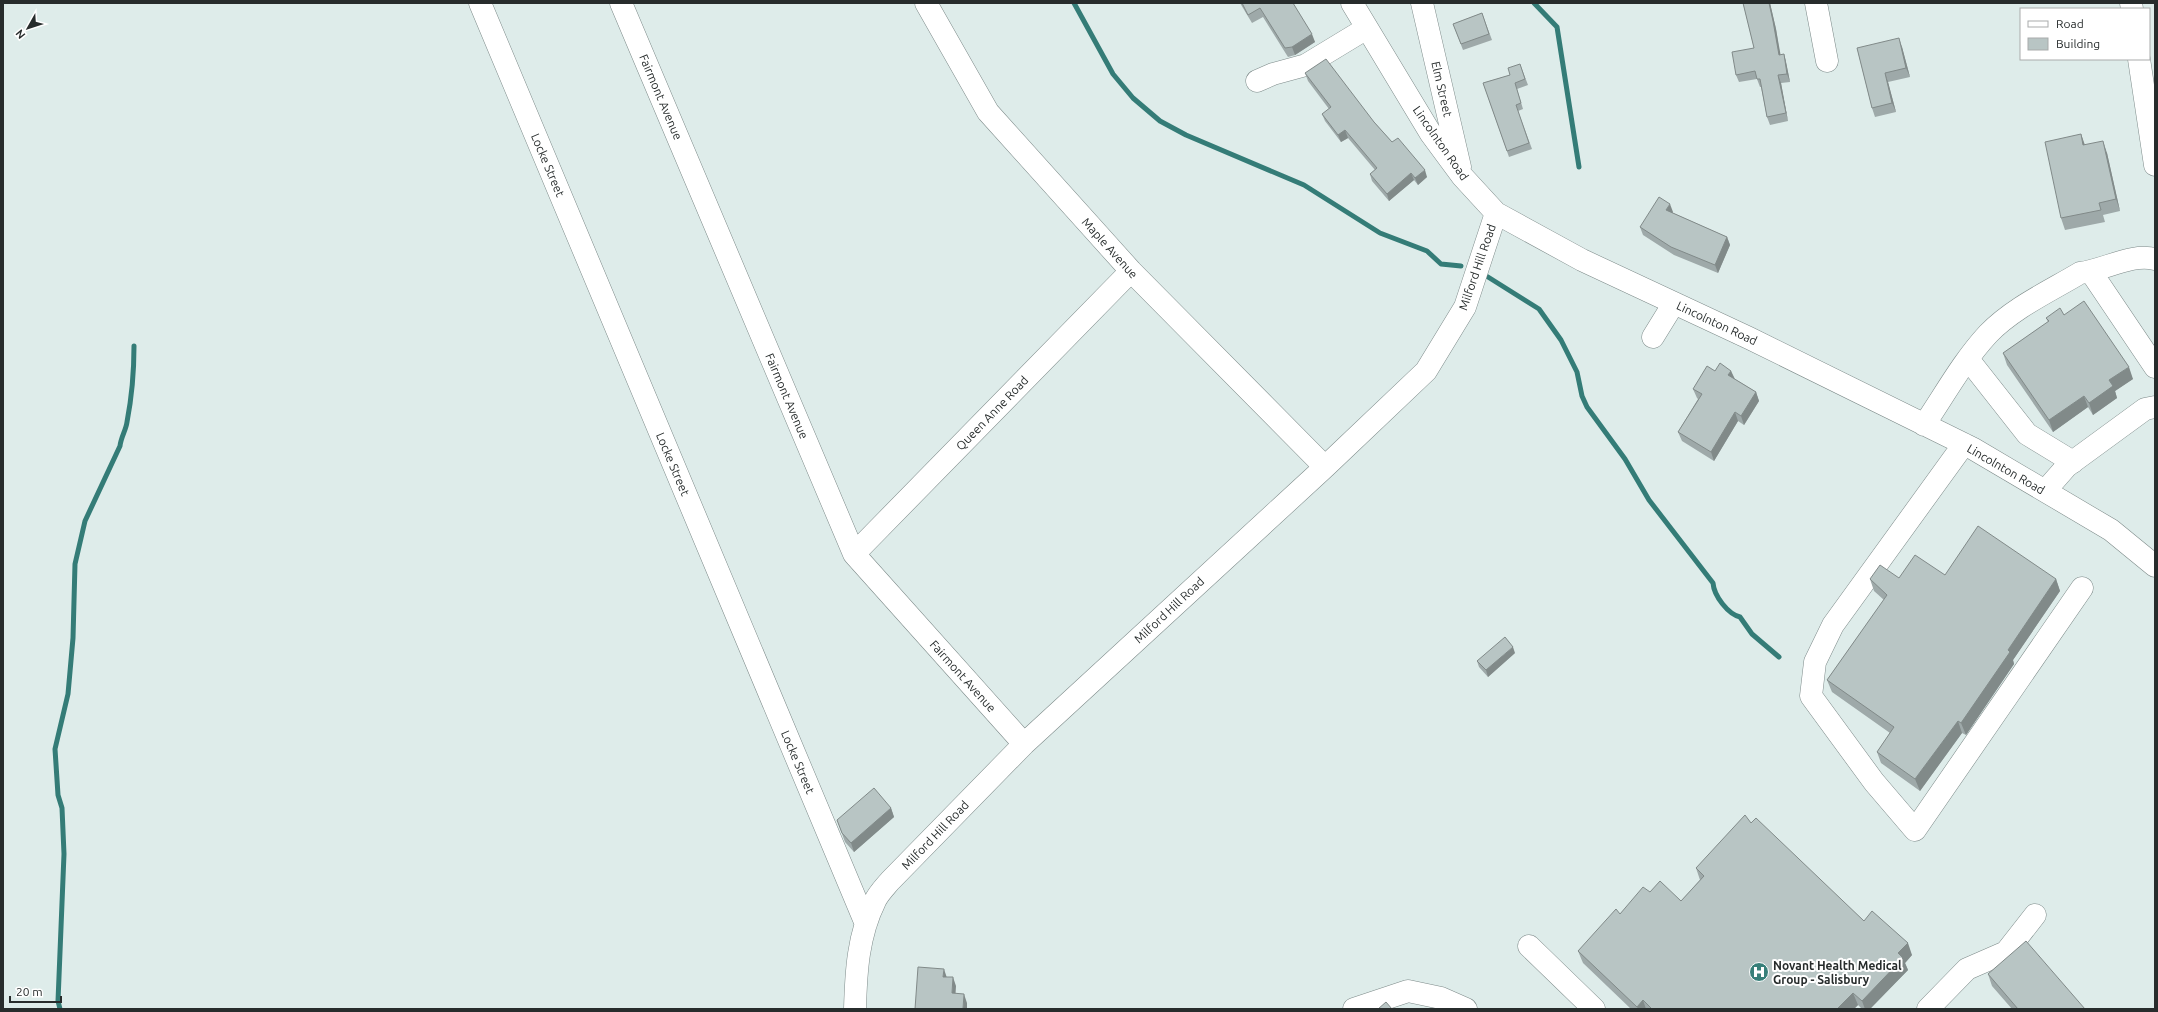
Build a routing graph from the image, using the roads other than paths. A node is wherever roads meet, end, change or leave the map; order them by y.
1 (480, 3) edge
2 (621, 3) edge
3 (926, 3) edge
4 (1352, 3) edge
5 (1422, 3) edge
6 (1816, 3) edge
7 (1368, 28) junction
8 (2139, 60) edge
9 (1827, 61) dead end
10 (1257, 82) dead end
11 (2155, 165) edge
12 (1462, 176) junction
13 (1496, 213) junction
14 (2133, 260) junction
15 (2155, 260) edge
16 (2155, 268) edge
17 (1131, 271) junction
18 (2091, 272) junction
19 (1674, 303) junction
20 (1652, 338) dead end
21 (1968, 359) junction
22 (2155, 367) edge
23 (2155, 407) edge
24 (1924, 425) junction
25 (1964, 444) junction
26 (2073, 462) junction
27 (1325, 467) junction
28 (2045, 491) junction
29 (854, 554) junction
30 (2155, 566) edge
31 (2082, 588) dead end
32 (1024, 744) junction
33 (2035, 915) dead end
34 (866, 924) junction
35 (1529, 946) dead end
36 (856, 1009) edge
37 (1354, 1009) edge
38 (1466, 1009) edge
39 (1594, 1009) edge
40 (1928, 1009) edge

1 - 34 street, Locke Street
2 - 29 street, Fairmont Avenue
3 - 17 street, Maple Avenue
4 - 7 street, Lincolnton Road
5 - 12 street, Elm Street
6 - 9 street
7 - 10 street
7 - 12 street, Lincolnton Road
8 - 11 street
12 - 13 street, Lincolnton Road
13 - 19 street, Lincolnton Road
13 - 27 street, Milford Hill Road
14 - 15 street
14 - 16 street
14 - 18 street
17 - 27 street, Maple Avenue
17 - 29 street, Queen Anne Road
18 - 21 street
18 - 22 street
19 - 20 street
19 - 24 street, Lincolnton Road
21 - 24 street
21 - 26 street
23 - 26 street
24 - 25 street, Lincolnton Road
25 - 28 street, Lincolnton Road
25 - 31 street
26 - 28 street
27 - 32 street, Milford Hill Road
28 - 30 street, Lincolnton Road
29 - 32 street, Fairmont Avenue
32 - 34 street, Milford Hill Road
33 - 40 street
34 - 36 street, Milford Hill Road
35 - 39 street
37 - 38 street

